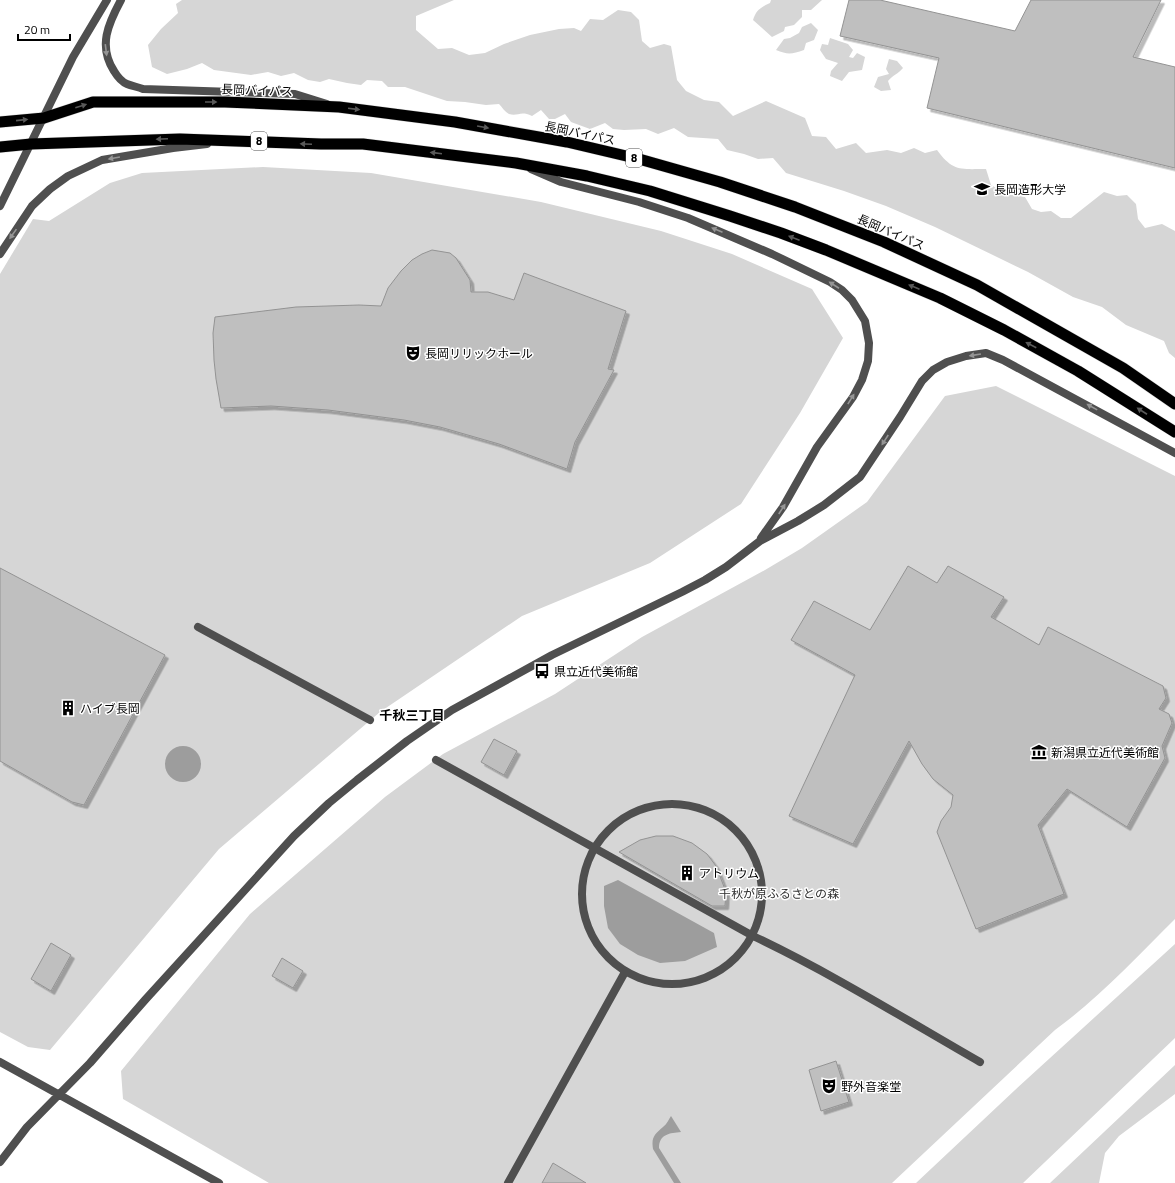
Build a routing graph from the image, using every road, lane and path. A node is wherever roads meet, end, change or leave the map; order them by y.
1 (107, 0) edge
2 (120, 0) edge
3 (339, 107) junction
4 (44, 118) junction
5 (0, 122) edge
6 (236, 140) junction
7 (31, 144) junction
8 (0, 147) edge
9 (516, 163) junction
10 (0, 206) edge
11 (0, 254) edge
12 (1175, 404) edge
13 (1175, 432) edge
14 (1175, 453) edge
15 (760, 541) junction
16 (198, 627) dead end
17 (370, 720) dead end
18 (436, 760) dead end
19 (593, 848) junction
20 (753, 936) junction
21 (626, 972) junction
22 (0, 1062) edge
23 (980, 1062) dead end
24 (59, 1095) junction
25 (0, 1162) edge
26 (219, 1183) edge
27 (508, 1183) edge

1 - 4 street
2 -> 3 street
4 -> 3 highway, 長岡バイパス / 8
3 -> 12 highway, 長岡バイパス / 8
5 -> 4 highway, 長岡バイパス / 8
4 - 7 street
6 -> 7 highway, 8
9 -> 6 highway, 8
6 -> 11 street
7 - 8 highway, 8
7 - 10 street
13 -> 9 highway, 8
15 -> 9 street
14 -> 15 street
15 - 24 street
16 - 17 street
18 - 19 street
19 - 20 street
19 - 20 street
19 - 21 street
20 - 21 street
20 - 23 street
21 - 27 street
22 - 24 street
24 - 25 street
24 - 26 street

